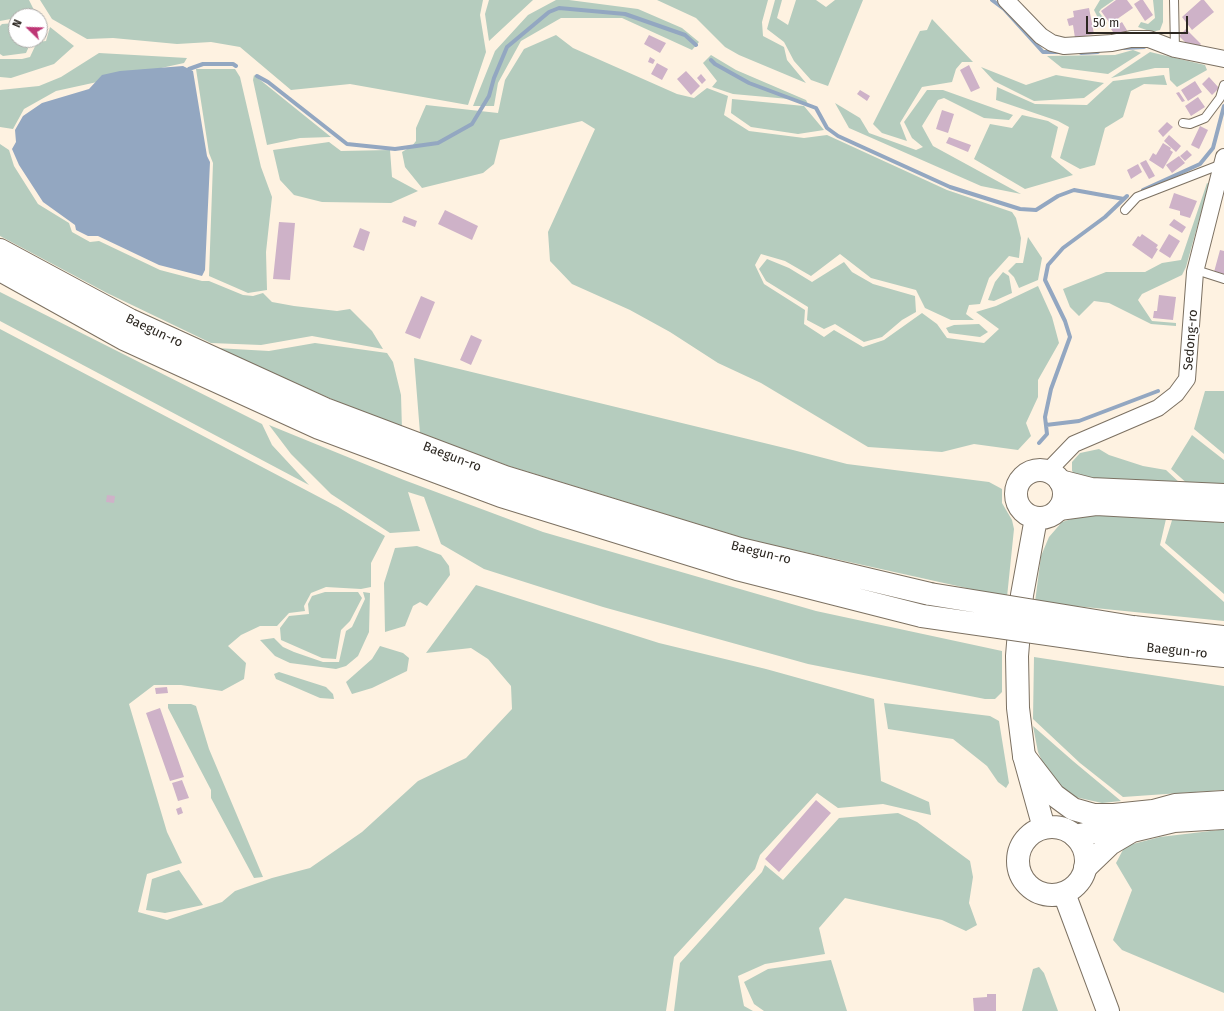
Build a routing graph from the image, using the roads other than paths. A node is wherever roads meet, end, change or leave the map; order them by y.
1 (1006, 0) edge
2 (1174, 0) edge
3 (1175, 49) junction
4 (1224, 59) edge
5 (1224, 85) edge
6 (1183, 123) dead end
7 (1223, 160) edge
8 (1125, 210) dead end
9 (0, 250) edge
10 (0, 270) edge
11 (1196, 270) junction
12 (1224, 279) edge
13 (1054, 476) junction
14 (1224, 495) edge
15 (1059, 509) junction
16 (1224, 511) edge
17 (1036, 518) junction
18 (1132, 637) junction
19 (1223, 651) edge
20 (1024, 756) junction
21 (1224, 802) edge
22 (1153, 811) junction
23 (1224, 818) edge
24 (1044, 828) junction
25 (1076, 836) junction
26 (1085, 868) junction
27 (1064, 893) junction
28 (1108, 1011) edge

1 - 3 street
2 - 3 lane
3 - 4 street
5 - 6 lane
7 - 8 lane
7 - 11 street, Sedong-ro
9 - 18 main road, Baegun-ro, bridge
10 - 18 main road, Baegun-ro, bridge
11 - 12 lane
11 - 13 street, Sedong-ro
13 - 14 main road
13 - 15 main road
13 - 17 main road
15 - 16 main road
15 - 17 main road
17 - 20 main road
18 - 19 main road, Baegun-ro
20 - 22 main road
20 - 24 main road
21 - 22 main road
22 - 25 main road
23 - 26 main road
24 - 25 main road
24 - 27 main road
25 - 26 main road
26 - 27 main road
27 - 28 main road

